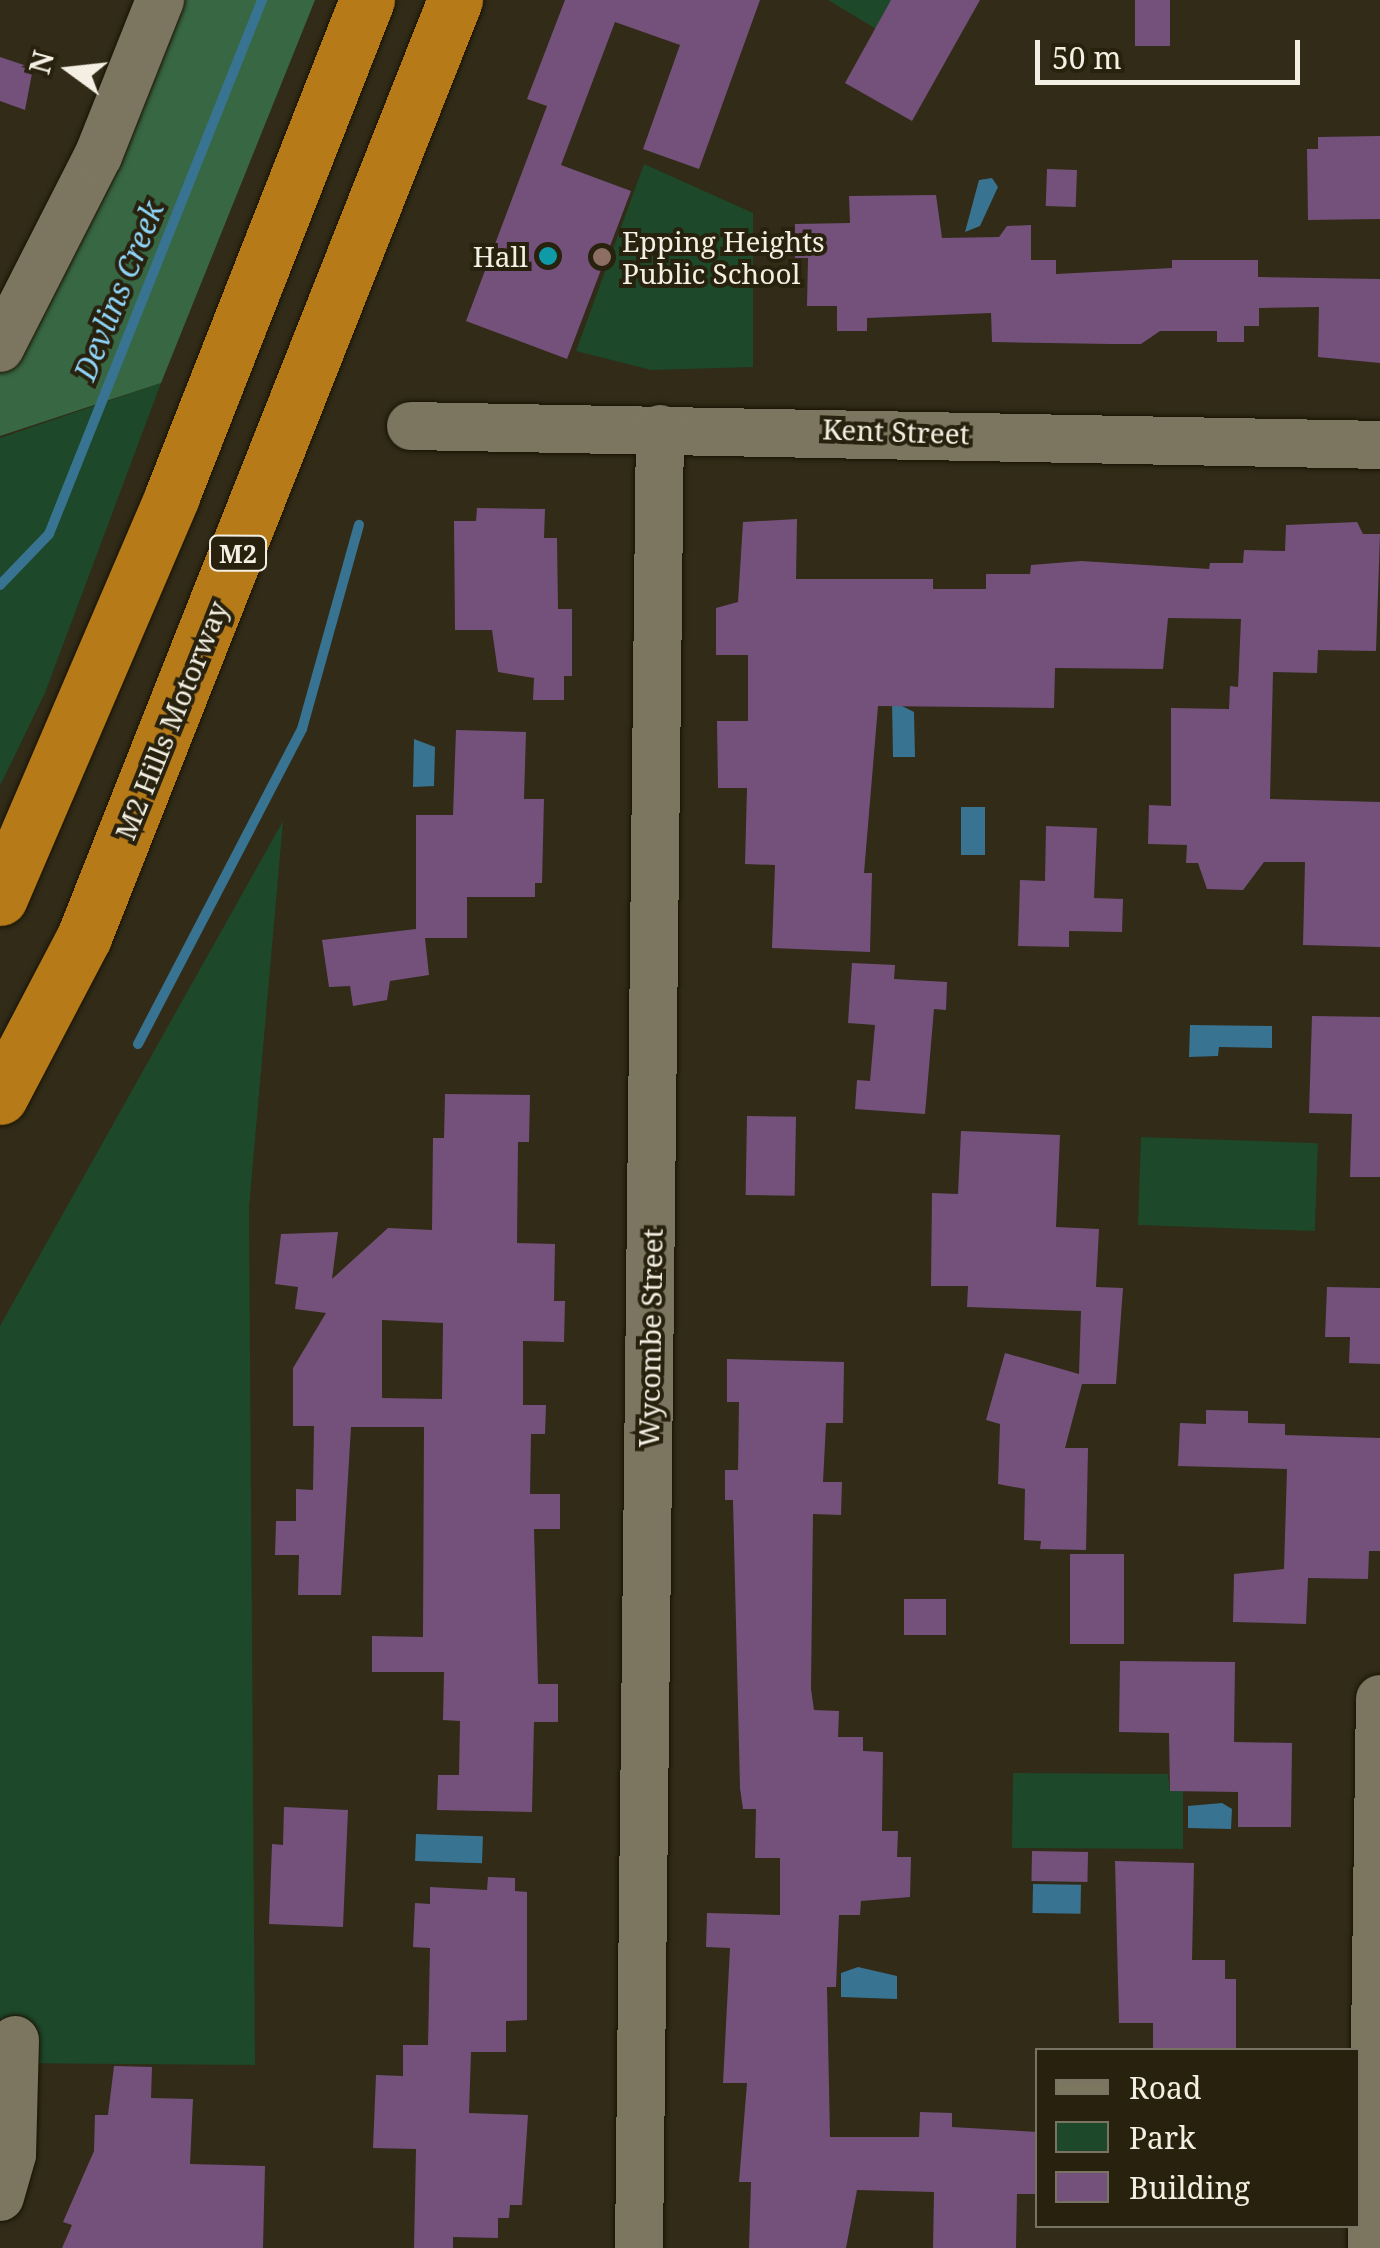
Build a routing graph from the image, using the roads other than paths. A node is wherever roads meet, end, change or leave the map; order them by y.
1 (160, 0) edge
2 (367, 0) edge
3 (455, 0) edge
4 (0, 348) edge
5 (411, 426) dead end
6 (660, 429) junction
7 (1380, 445) edge
8 (0, 898) edge
9 (0, 1098) edge
10 (1380, 1698) edge
11 (15, 2040) dead end
12 (0, 2197) edge
13 (639, 2248) edge
14 (1372, 2248) edge

1 - 4 street
2 - 8 highway
3 - 9 highway, M2 Hills Motorway / M2
5 - 6 street, Kent Street
6 - 7 street, Kent Street
6 - 13 street, Wycombe Street
10 - 14 street
11 - 12 street

